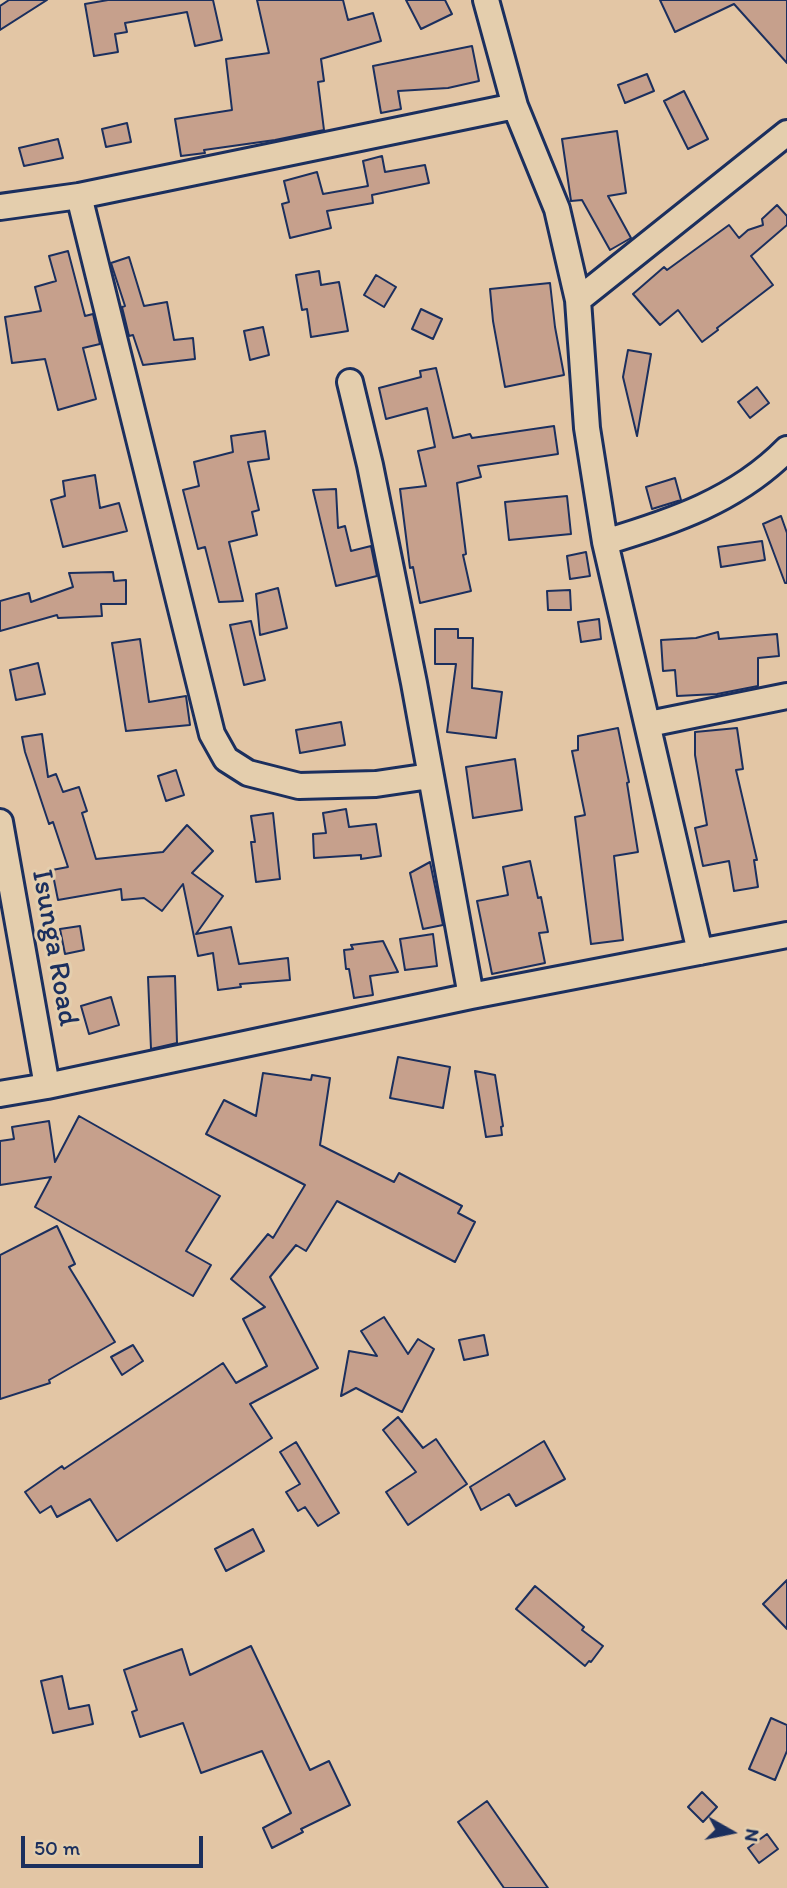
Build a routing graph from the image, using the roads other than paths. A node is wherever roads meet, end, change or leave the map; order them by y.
1 (486, 0) edge
2 (515, 106) junction
3 (787, 133) edge
4 (79, 196) junction
5 (0, 207) edge
6 (578, 300) junction
7 (350, 382) dead end
8 (787, 449) edge
9 (605, 542) junction
10 (787, 696) edge
11 (649, 724) junction
12 (430, 776) junction
13 (0, 822) edge
14 (787, 935) edge
15 (700, 953) junction
16 (471, 996) junction
17 (47, 1086) junction
18 (0, 1094) edge

1 - 2 street
2 - 4 street
2 - 6 street
3 - 6 street
4 - 5 street
4 - 12 street
6 - 9 street
7 - 12 street
8 - 9 street
9 - 11 street
10 - 11 street
11 - 15 street
12 - 16 street
13 - 17 street, Isunga Road
14 - 15 street
15 - 16 street
16 - 17 street
17 - 18 street

